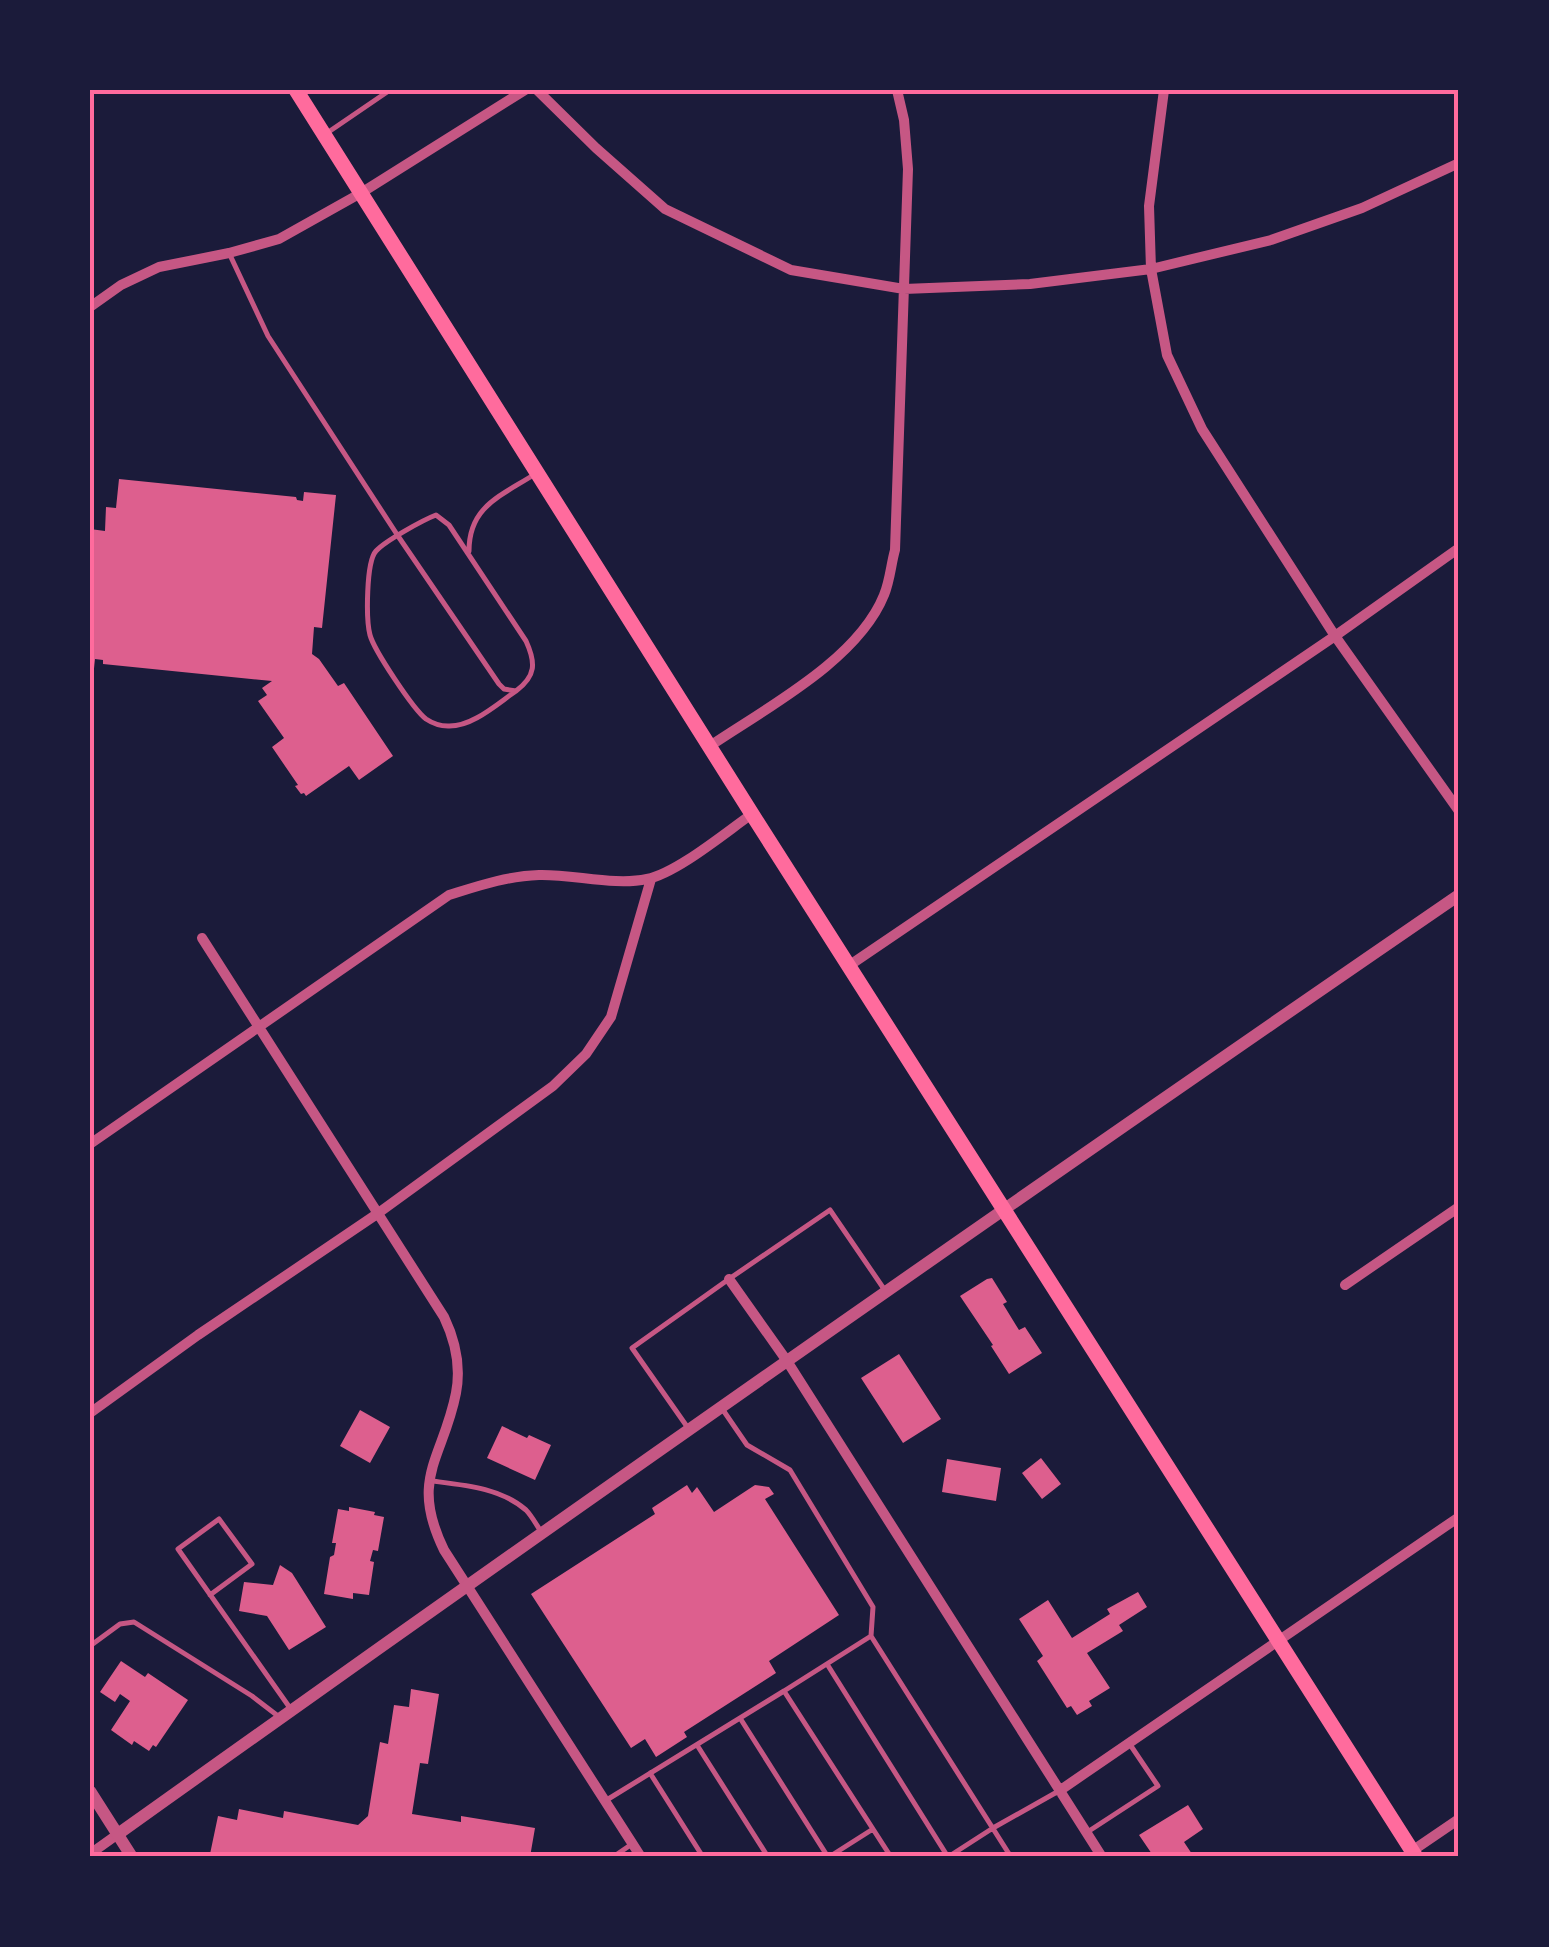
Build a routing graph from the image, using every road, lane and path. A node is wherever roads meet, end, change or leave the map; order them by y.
1 (296, 90) edge
2 (524, 90) edge
3 (537, 90) edge
4 (897, 90) edge
5 (1164, 90) edge
6 (388, 91) edge
7 (324, 134) junction
8 (1459, 163) edge
9 (361, 192) junction
10 (229, 253) junction
11 (1151, 268) junction
12 (904, 289) junction
13 (90, 307) edge
14 (538, 472) junction
15 (398, 536) junction
16 (1459, 548) edge
17 (469, 554) junction
18 (1336, 636) junction
19 (516, 692) junction
20 (710, 746) junction
21 (1459, 812) edge
22 (752, 814) junction
23 (652, 879) junction
24 (1459, 895) edge
25 (202, 938) dead end
26 (850, 965) junction
27 (258, 1026) junction
28 (90, 1144) edge
29 (1459, 1207) edge
30 (1003, 1209) junction
31 (378, 1214) junction
32 (728, 1278) junction
33 (1345, 1285) dead end
34 (886, 1292) junction
35 (787, 1362) junction
36 (721, 1408) junction
37 (90, 1413) edge
38 (690, 1430) junction
39 (428, 1481) junction
40 (1459, 1518) edge
41 (542, 1533) junction
42 (466, 1585) junction
43 (210, 1595) junction
44 (871, 1636) junction
45 (1278, 1642) junction
46 (90, 1646) edge
47 (827, 1664) junction
48 (784, 1691) junction
49 (286, 1714) junction
50 (740, 1718) junction
51 (1128, 1743) junction
52 (696, 1744) junction
53 (650, 1773) junction
54 (90, 1790) edge
55 (1059, 1791) junction
56 (605, 1801) junction
57 (1459, 1819) edge
58 (872, 1828) junction
59 (993, 1828) junction
60 (1086, 1833) junction
61 (118, 1834) junction
62 (632, 1844) junction
63 (90, 1854) edge
64 (1414, 1854) edge
65 (132, 1857) edge
66 (613, 1857) edge
67 (641, 1857) edge
68 (703, 1857) edge
69 (768, 1857) edge
70 (828, 1857) edge
71 (891, 1857) edge
72 (1011, 1857) edge
73 (1102, 1857) edge

1 - 7 main road
2 - 9 street
3 - 12 street
4 - 12 street
5 - 11 street
6 - 7 lane
7 - 9 main road
8 - 11 street
9 - 10 street
9 - 14 main road
10 - 13 street
10 - 15 lane
11 - 12 street
11 - 18 street
12 - 20 street
14 - 17 lane
14 - 20 main road
15 - 17 lane
15 - 19 lane
15 - 19 lane
16 - 18 street
17 - 19 lane
18 - 21 street
18 - 26 street
20 - 22 main road
22 - 23 street
22 - 26 main road
23 - 27 street
23 - 31 street
24 - 30 street
25 - 27 street
26 - 30 main road
27 - 28 street
27 - 31 street
29 - 33 street
30 - 34 street
30 - 45 main road
31 - 37 street
31 - 39 street
32 - 34 lane
32 - 35 street
32 - 38 lane
34 - 35 street
35 - 36 street
35 - 55 street
36 - 38 street
36 - 44 lane
38 - 41 street
39 - 41 lane
39 - 42 street
40 - 45 street
41 - 42 street
42 - 49 street
42 - 56 street
43 - 43 lane
43 - 49 lane
44 - 47 lane
44 - 59 lane
45 - 51 street
45 - 64 main road
46 - 49 lane
47 - 48 lane
47 - 59 lane
48 - 50 lane
48 - 58 lane
49 - 61 street
50 - 52 lane
50 - 70 lane
51 - 55 street
51 - 60 lane
52 - 53 lane
52 - 69 lane
53 - 56 lane
53 - 68 lane
54 - 61 street
55 - 59 lane
55 - 60 street
56 - 62 street
57 - 64 street
58 - 70 lane
58 - 71 lane
59 - 72 lane
60 - 73 street
61 - 63 street
61 - 65 street
62 - 66 lane
62 - 67 street

